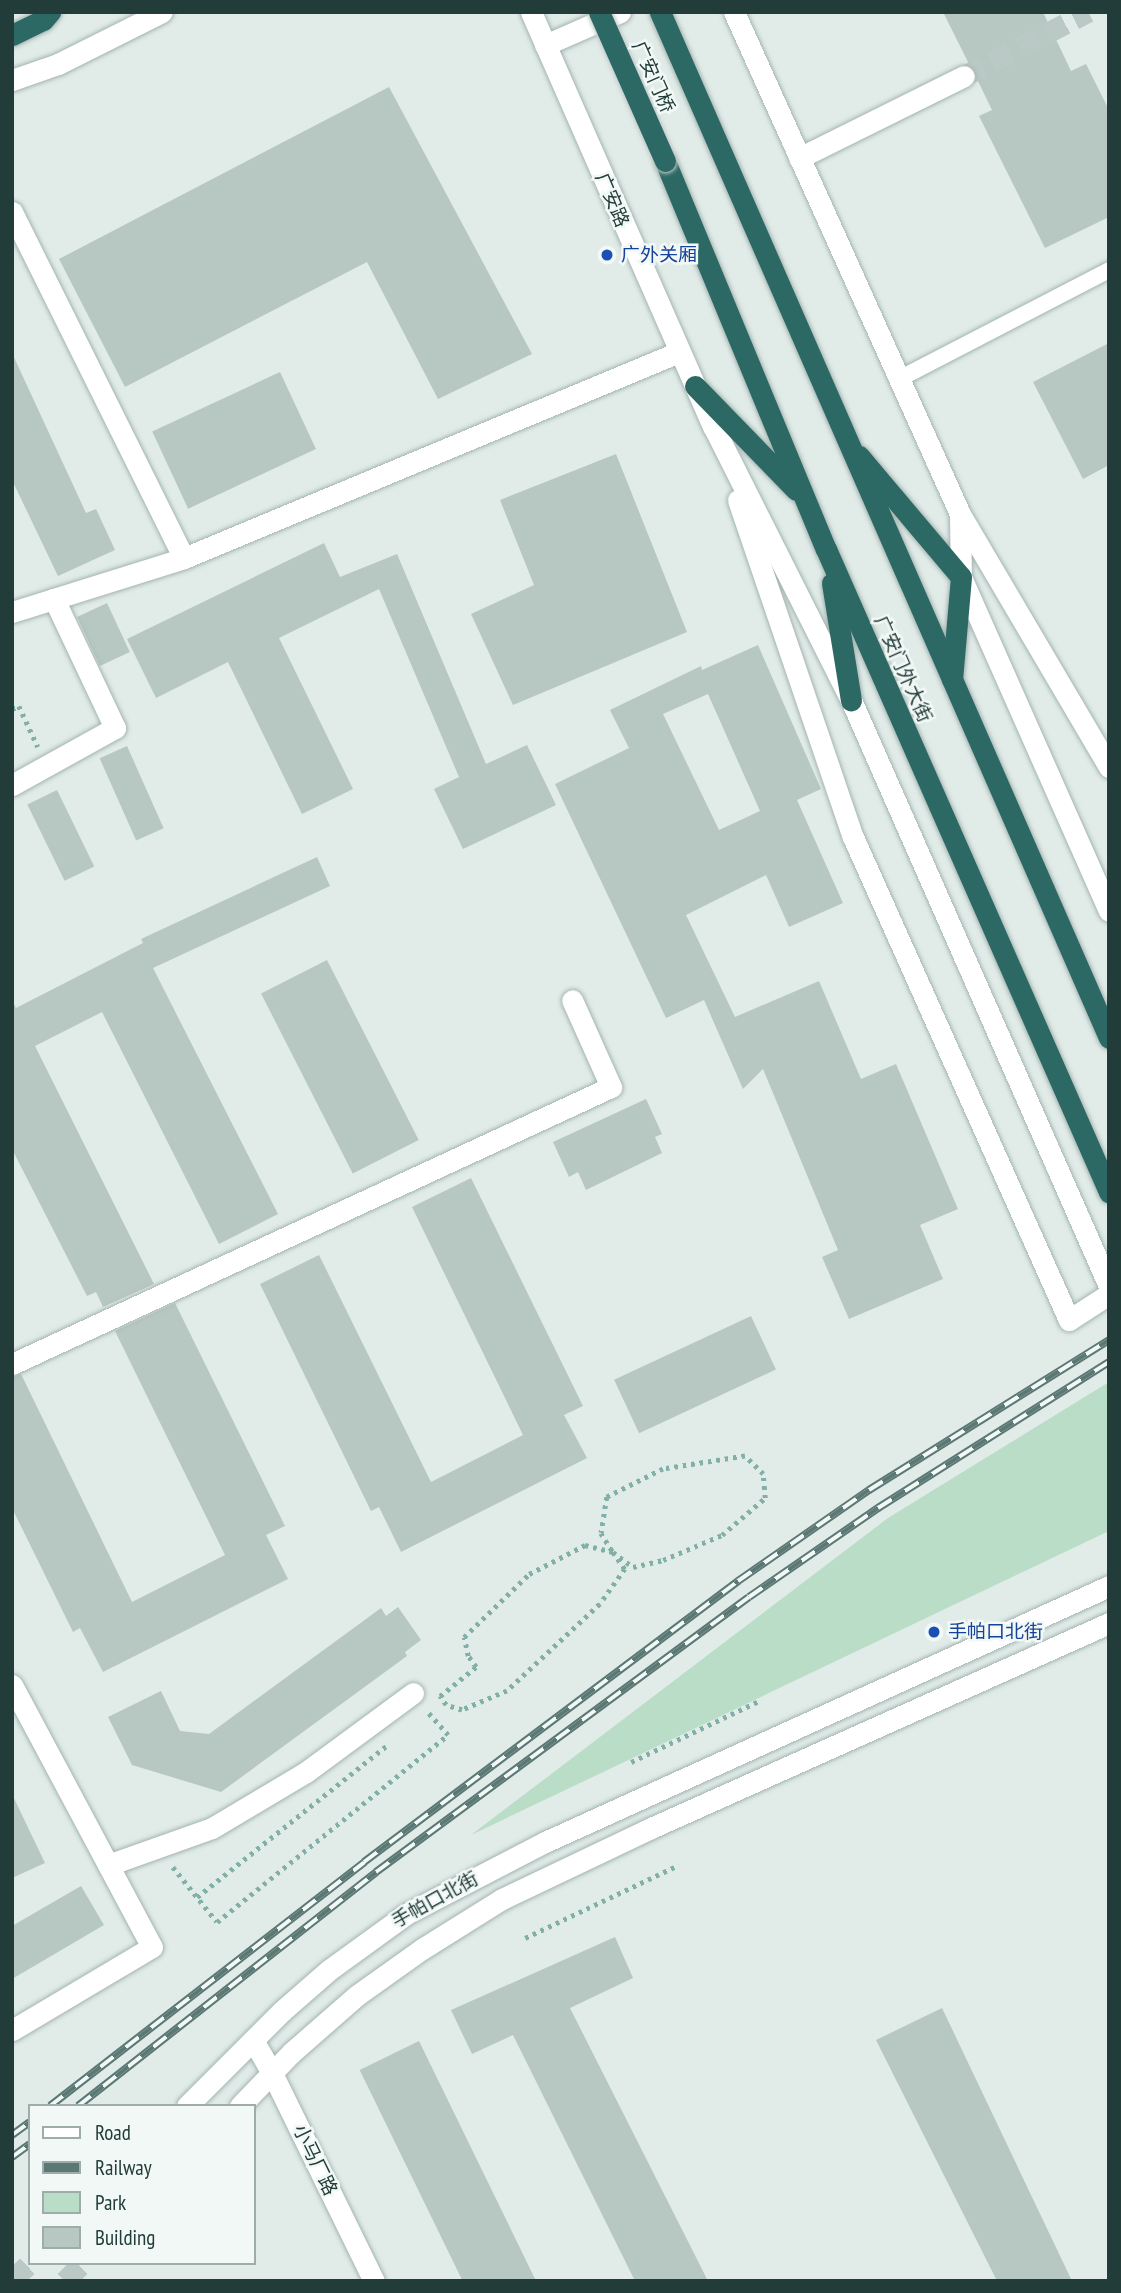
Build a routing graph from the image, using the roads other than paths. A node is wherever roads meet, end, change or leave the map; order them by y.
1 (50, 12) edge
2 (162, 12) edge
3 (531, 12) edge
4 (599, 12) edge
5 (620, 12) edge
6 (660, 12) edge
7 (734, 12) edge
8 (12, 35) edge
9 (545, 45) junction
10 (964, 76) tunnel mouth
11 (12, 80) edge
12 (720, 154) joint
13 (799, 158) junction
14 (665, 161) joint
15 (12, 212) edge
16 (1109, 270) edge
17 (679, 352) junction
18 (899, 379) junction
19 (695, 386) junction
20 (714, 428) junction
21 (845, 438) junction
22 (805, 499) junction
23 (960, 514) junction
24 (826, 549) junction
25 (184, 558) junction
26 (961, 577) junction
27 (54, 599) junction
28 (12, 612) edge
29 (952, 682) junction
30 (851, 700) junction
31 (1109, 767) edge
32 (12, 785) edge
33 (1109, 911) edge
34 (572, 1000) dead end
35 (1109, 1038) edge
36 (1109, 1192) edge
37 (1109, 1286) edge
38 (1109, 1294) edge
39 (12, 1364) edge
40 (1109, 1586) edge
41 (1109, 1623) edge
42 (12, 1685) edge
43 (413, 1693) dead end
44 (108, 1865) junction
45 (12, 2030) edge
46 (253, 2040) junction
47 (272, 2073) junction
48 (189, 2104) edge
49 (242, 2104) edge
50 (374, 2281) edge

1 - 8 highway
2 - 11 street
3 - 9 street, 广安路
4 - 14 highway, 广安门桥, bridge
5 - 9 street
6 - 12 highway, 广安门桥
7 - 13 street
9 - 17 street, 广安路
10 - 13 street
12 - 21 highway, 广安门外大街
13 - 18 street
14 - 22 highway, 广安门外大街
15 - 25 street
16 - 18 lane
17 - 19 street, 广安路
17 - 25 street
18 - 23 street
19 - 20 street
19 - 22 highway
20 - 30 street
20 - 38 street
21 - 26 highway
21 - 29 highway, 广安门外大街
22 - 24 highway, 广安门外大街
23 - 26 street
23 - 31 street
24 - 30 highway
24 - 36 highway, 广安门外大街
25 - 27 street
26 - 29 highway
26 - 33 street
27 - 28 street
27 - 32 street
29 - 35 highway, 广安门外大街
30 - 37 street
34 - 39 street
40 - 46 street, 手帕口北街
41 - 47 street, 手帕口北街
42 - 44 street
43 - 44 street
44 - 45 street
46 - 47 street, 小马厂路
46 - 48 street, 手帕口北街
47 - 49 street, 手帕口北街
47 - 50 street, 小马厂路

